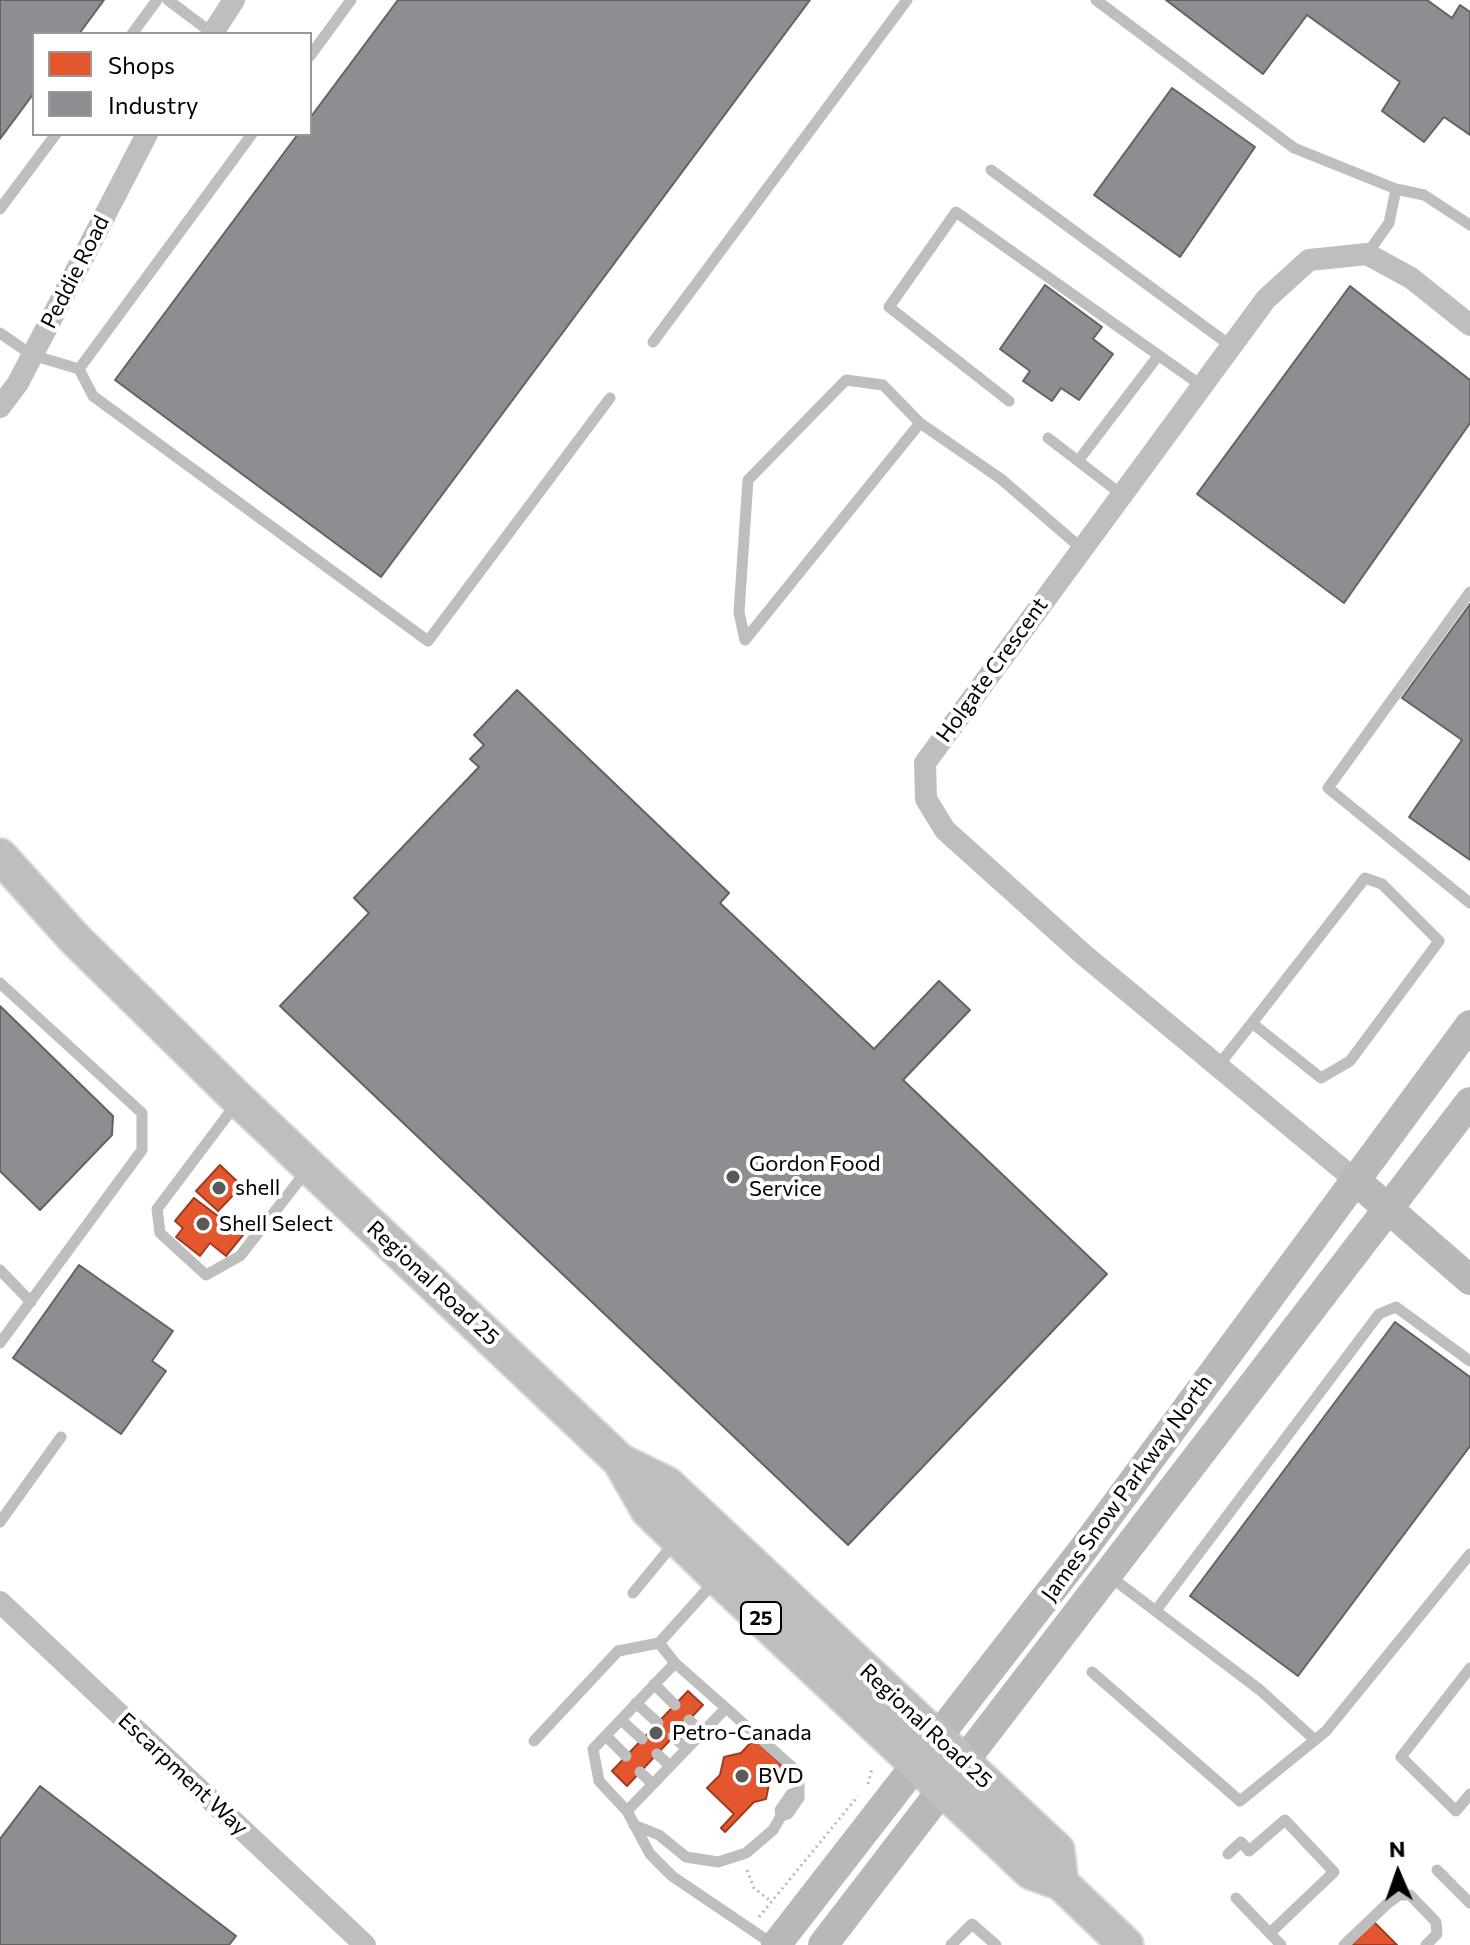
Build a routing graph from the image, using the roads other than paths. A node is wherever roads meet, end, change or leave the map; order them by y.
1 (157, 0) edge
2 (168, 0) edge
3 (234, 0) edge
4 (351, 0) edge
5 (907, 0) edge
6 (1096, 0) edge
7 (133, 32) edge
8 (211, 32) edge
9 (213, 32) edge
10 (312, 53) edge
11 (55, 136) edge
12 (146, 136) edge
13 (251, 136) edge
14 (991, 170) dead end
15 (1396, 189) junction
16 (0, 209) edge
17 (1470, 225) edge
18 (1367, 254) junction
19 (1470, 325) edge
20 (0, 333) edge
21 (653, 342) dead end
22 (1231, 346) junction
23 (32, 355) junction
24 (1158, 356) junction
25 (79, 369) junction
26 (1202, 386) junction
27 (610, 398) dead end
28 (1009, 401) dead end
29 (0, 407) edge
30 (920, 423) junction
31 (1048, 438) dead end
32 (1078, 461) junction
33 (1121, 494) junction
34 (1081, 548) junction
35 (1470, 592) edge
36 (0, 856) edge
37 (0, 886) edge
38 (1470, 903) edge
39 (74, 938) junction
40 (0, 983) edge
41 (1252, 1023) junction
42 (1470, 1025) edge
43 (1218, 1066) junction
44 (239, 1100) junction
45 (1470, 1102) edge
46 (309, 1167) junction
47 (1373, 1194) junction
48 (0, 1270) edge
49 (1470, 1280) edge
50 (31, 1302) junction
51 (0, 1343) edge
52 (1470, 1361) edge
53 (61, 1437) dead end
54 (620, 1461) junction
55 (0, 1522) edge
56 (678, 1538) junction
57 (1470, 1554) edge
58 (1108, 1575) junction
59 (718, 1578) junction
60 (633, 1593) dead end
61 (0, 1602) edge
62 (1157, 1609) junction
63 (659, 1643) junction
64 (675, 1663) junction
65 (1470, 1668) edge
66 (1092, 1672) dead end
67 (654, 1684) junction
68 (636, 1703) junction
69 (675, 1705) dead end
70 (726, 1708) junction
71 (621, 1720) junction
72 (689, 1720) dead end
73 (658, 1723) dead end
74 (703, 1733) junction
75 (606, 1736) junction
76 (673, 1736) dead end
77 (642, 1739) dead end
78 (1315, 1740) junction
79 (534, 1741) dead end
80 (687, 1749) junction
81 (927, 1750) junction
82 (657, 1754) dead end
83 (626, 1756) dead end
84 (964, 1762) junction
85 (670, 1766) junction
86 (640, 1772) dead end
87 (653, 1784) junction
88 (942, 1788) junction
89 (1470, 1794) edge
90 (627, 1811) junction
91 (634, 1825) junction
92 (1228, 1854) dead end
93 (1437, 1870) dead end
94 (1061, 1883) junction
95 (1236, 1898) dead end
96 (1470, 1903) edge
97 (1270, 1933) junction
98 (365, 1945) edge
99 (775, 1945) edge
100 (823, 1945) edge
101 (951, 1945) edge
102 (996, 1945) edge
103 (1126, 1945) edge
104 (1281, 1945) edge
105 (1344, 1945) edge
106 (1426, 1945) edge

1 - 7 lane
2 - 8 lane
3 - 9 street
4 - 10 lane
5 - 21 lane
6 - 15 lane
11 - 16 lane
12 - 23 street, Peddie Road
13 - 25 lane
14 - 22 lane
15 - 17 lane
15 - 18 lane
18 - 19 street
18 - 22 street, Holgate Crescent
20 - 23 lane
22 - 26 street, Holgate Crescent
23 - 25 lane
23 - 29 street, Peddie Road
24 - 26 lane
24 - 28 lane
24 - 32 lane
25 - 27 lane
26 - 33 street, Holgate Crescent
30 - 30 lane
30 - 34 lane
31 - 32 lane
32 - 33 lane
33 - 34 street, Holgate Crescent
34 - 43 street, Holgate Crescent
35 - 38 lane
36 - 39 main road, Regional Road 25 / 25
37 - 39 main road, Regional Road 25 / 25
39 - 44 main road, Regional Road 25 / 25
40 - 50 lane
41 - 41 lane
41 - 43 lane
42 - 47 main road, James Snow Parkway North
43 - 47 street, Holgate Crescent
44 - 46 main road, Regional Road 25 / 25
44 - 46 lane
45 - 47 main road, James Snow Parkway North
46 - 54 main road, Regional Road 25 / 25
47 - 49 main road
47 - 58 main road, James Snow Parkway North
47 - 81 main road, James Snow Parkway North
48 - 50 lane
50 - 51 lane
52 - 62 lane
53 - 55 lane
54 - 56 main road, Regional Road 25 / 25
54 - 81 main road, Regional Road 25 / 25
56 - 59 main road, Regional Road 25 / 25
56 - 60 lane
57 - 78 lane
58 - 62 lane
58 - 84 main road, James Snow Parkway North
59 - 63 lane
59 - 81 main road, Regional Road 25 / 25
61 - 98 street, Escarpment Way
62 - 78 lane
63 - 64 lane
63 - 79 lane
64 - 67 lane
64 - 70 lane
65 - 89 lane
66 - 78 lane
67 - 68 lane
67 - 69 lane
68 - 71 lane
68 - 73 lane
70 - 74 lane
70 - 91 lane
71 - 75 lane
71 - 77 lane
72 - 74 lane
74 - 80 lane
75 - 83 lane
75 - 90 lane
76 - 80 lane
80 - 85 lane
81 - 84 main road, Regional Road 25 / 25
81 - 88 main road, Regional Road 25 / 25
81 - 99 main road, James Snow Parkway North
82 - 85 lane
84 - 88 main road, James Snow Parkway North
84 - 94 main road, Regional Road 25 / 25
85 - 87 lane
86 - 87 lane
87 - 90 lane
88 - 94 main road, Regional Road 25 / 25
88 - 100 main road, James Snow Parkway North
90 - 91 lane
91 - 99 lane
92 - 97 lane
93 - 96 lane
94 - 103 main road, Regional Road 25 / 25
95 - 97 lane
97 - 104 lane
101 - 102 lane
105 - 106 lane

